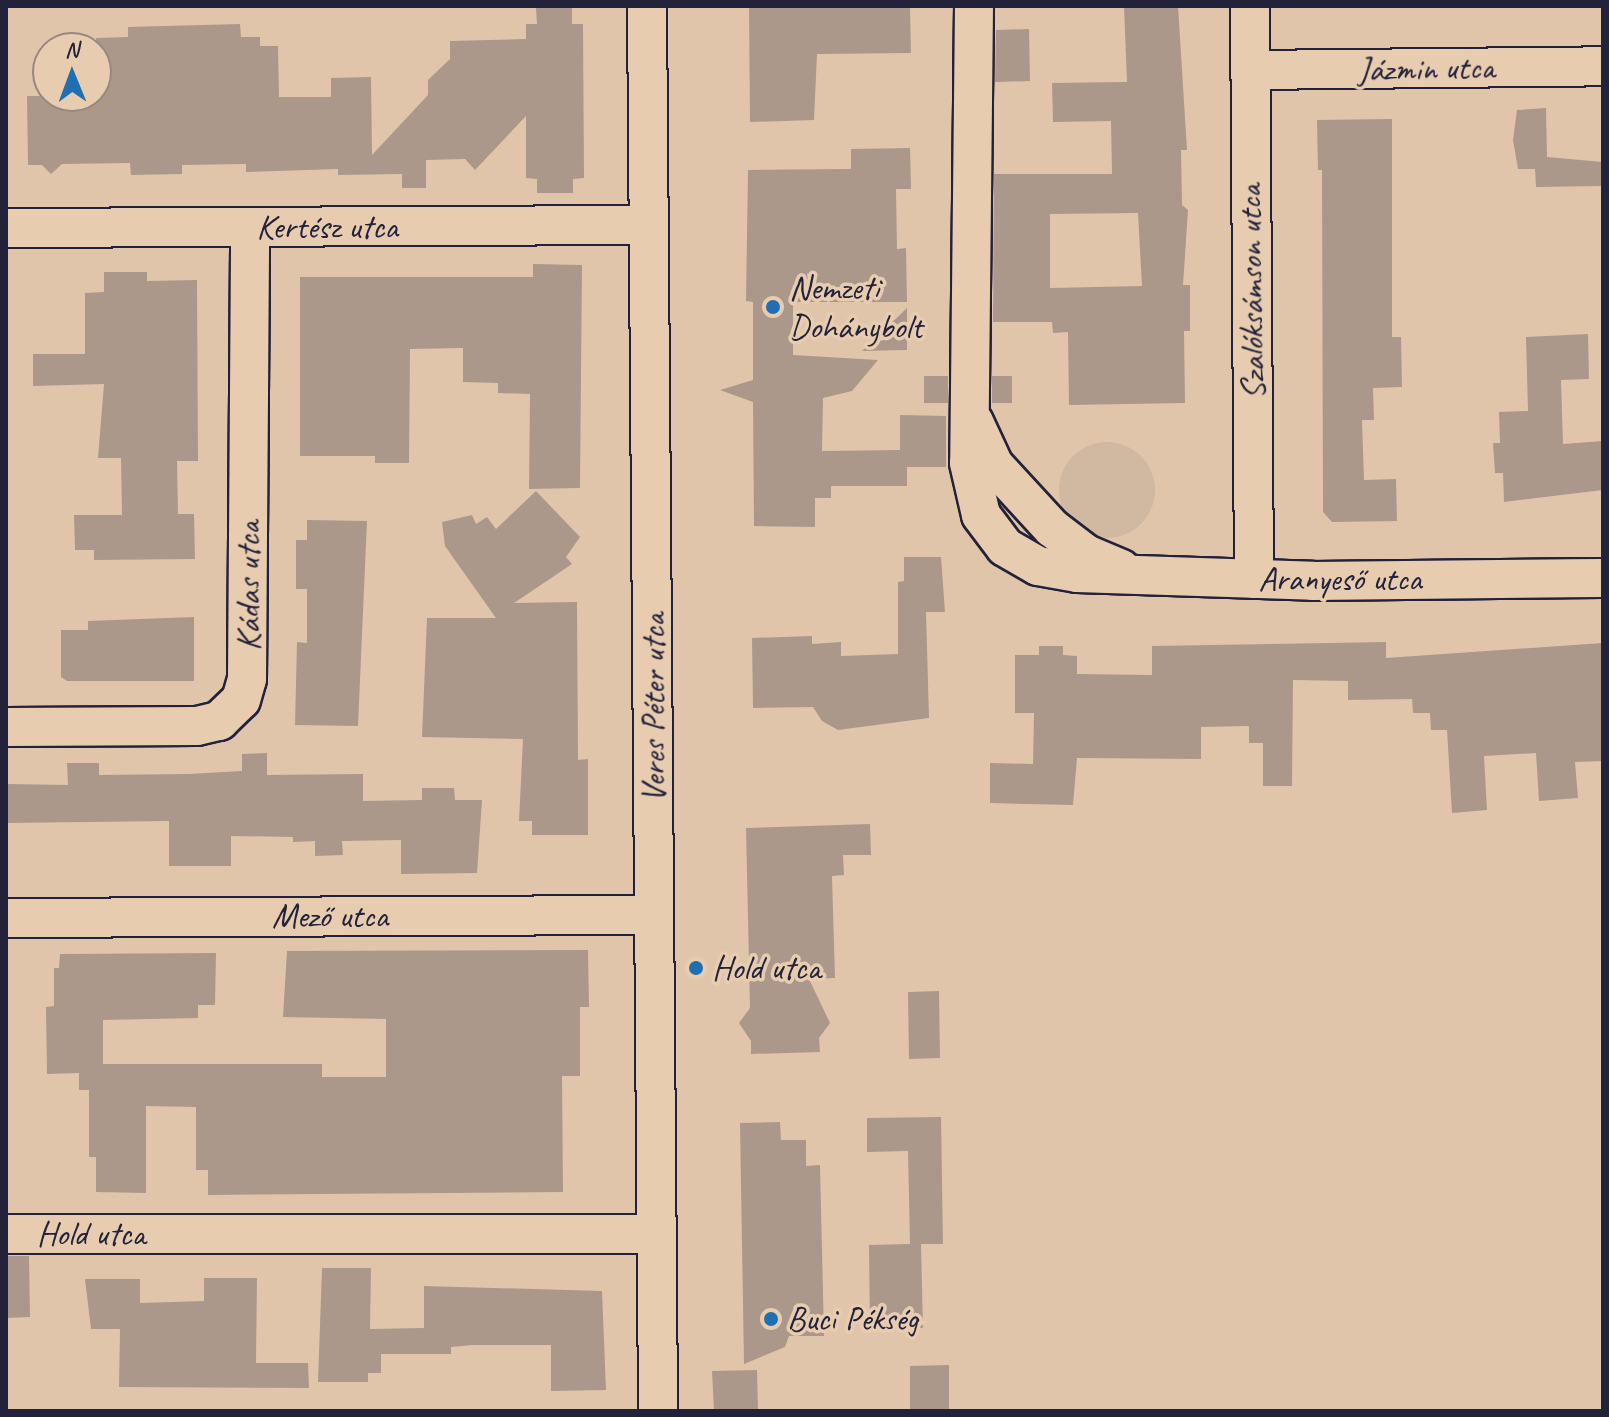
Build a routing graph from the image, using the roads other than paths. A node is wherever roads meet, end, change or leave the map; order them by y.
1 (647, 6) edge
2 (974, 6) edge
3 (1250, 6) edge
4 (1603, 66) edge
5 (1250, 70) junction
6 (649, 225) junction
7 (250, 227) junction
8 (6, 228) edge
9 (967, 392) junction
10 (1145, 576) junction
11 (1603, 578) edge
12 (1254, 579) junction
13 (6, 727) edge
14 (654, 915) junction
15 (6, 918) edge
16 (6, 1234) edge
17 (657, 1234) junction
18 (658, 1411) edge

1 - 6 street, Veres Péter utca
2 - 9 street
3 - 5 street, Szalóksámson utca
4 - 5 street, Jázmin utca
5 - 12 street, Szalóksámson utca
6 - 7 street, Kertész utca
6 - 14 street, Veres Péter utca
7 - 8 street, Kertész utca
7 - 13 street, Kádas utca
9 - 10 street
9 - 10 street, Aranyeső utca
10 - 12 street, Aranyeső utca
11 - 12 street, Aranyeső utca
14 - 15 street, Mező utca
14 - 17 street, Veres Péter utca
16 - 17 street, Hold utca
17 - 18 street, Veres Péter utca

